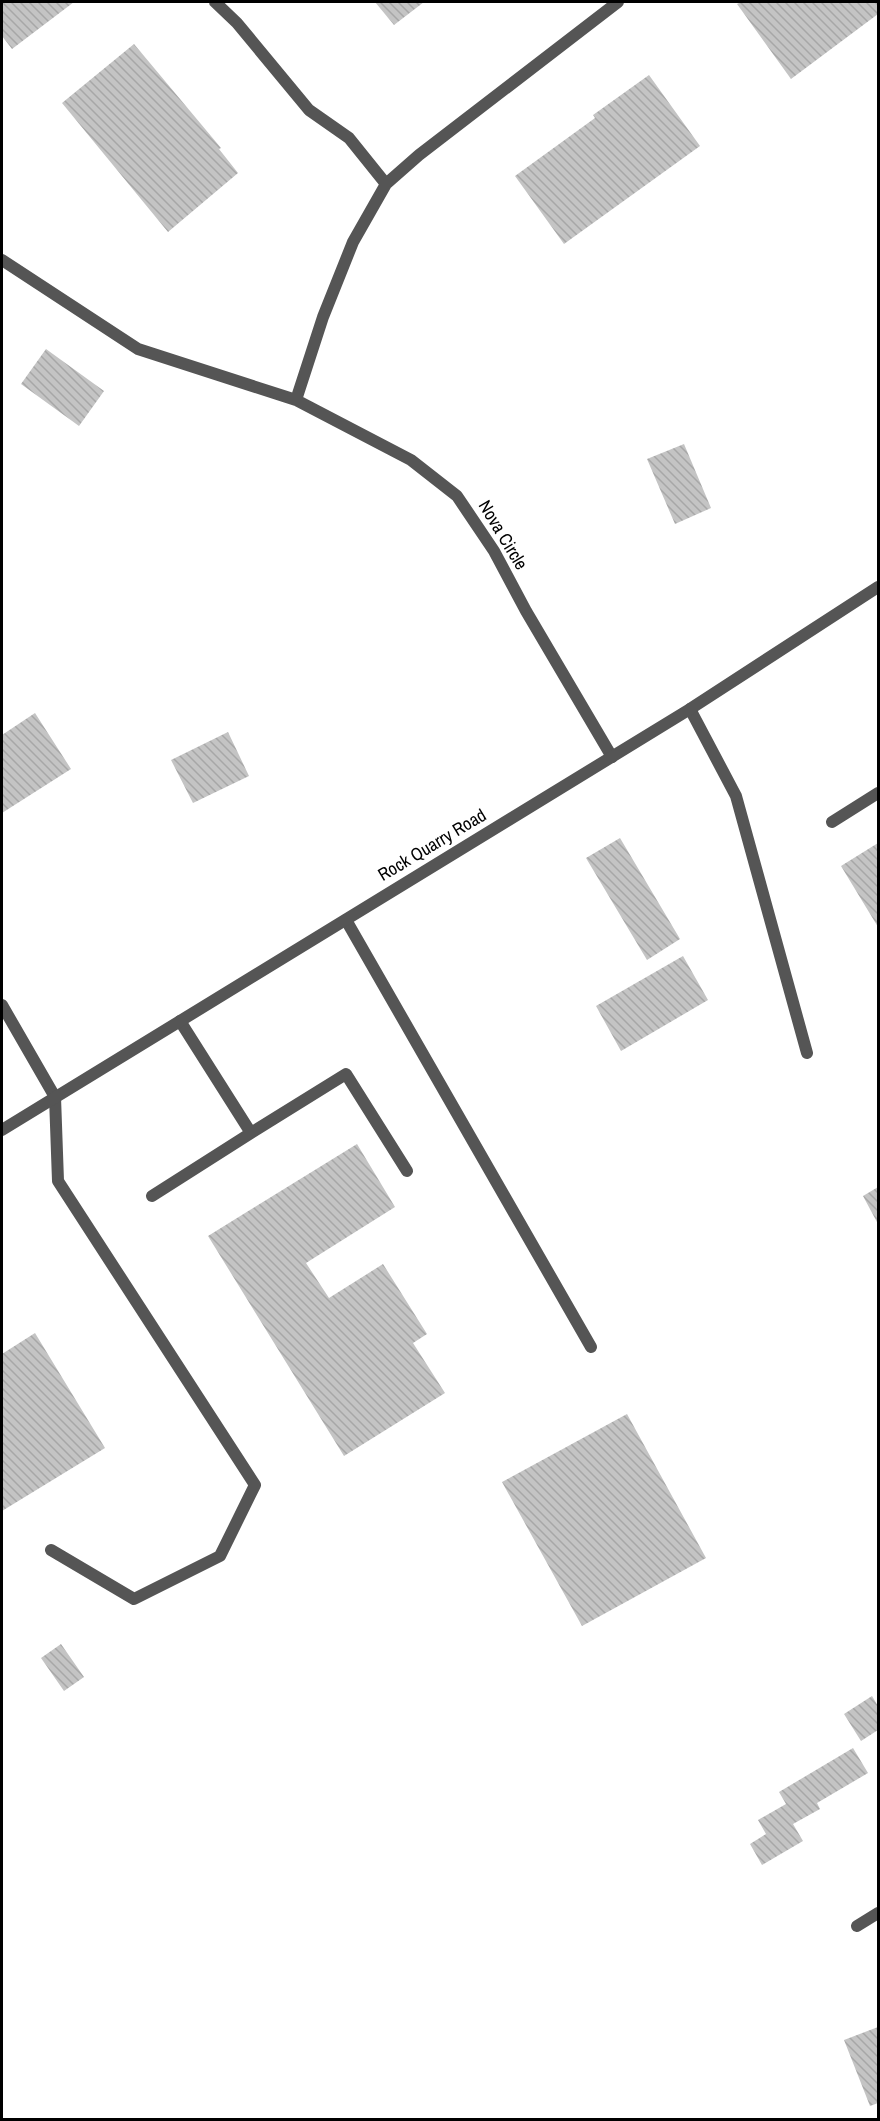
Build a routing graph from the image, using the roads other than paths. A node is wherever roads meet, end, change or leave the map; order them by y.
1 (215, 2) edge
2 (618, 2) edge
3 (386, 184) junction
4 (2, 260) edge
5 (296, 400) junction
6 (879, 587) edge
7 (690, 708) junction
8 (612, 757) junction
9 (879, 793) edge
10 (832, 822) dead end
11 (346, 920) junction
12 (2, 1005) edge
13 (180, 1021) junction
14 (807, 1053) dead end
15 (56, 1097) junction
16 (2, 1130) edge
17 (251, 1133) junction
18 (407, 1171) dead end
19 (152, 1196) dead end
20 (591, 1347) dead end
21 (51, 1550) dead end
22 (879, 1913) edge
23 (857, 1926) dead end

1 - 3 street
2 - 3 street
3 - 5 street
4 - 5 street, Nova Circle
5 - 8 street, Nova Circle
6 - 7 street, Rock Quarry Road
7 - 8 street, Rock Quarry Road
7 - 14 street
8 - 11 street, Rock Quarry Road
9 - 10 street
11 - 13 street, Rock Quarry Road
11 - 20 street
12 - 15 street
13 - 15 street, Rock Quarry Road
13 - 17 street
15 - 16 street, Rock Quarry Road
15 - 21 street
17 - 18 street
17 - 19 street
22 - 23 street

